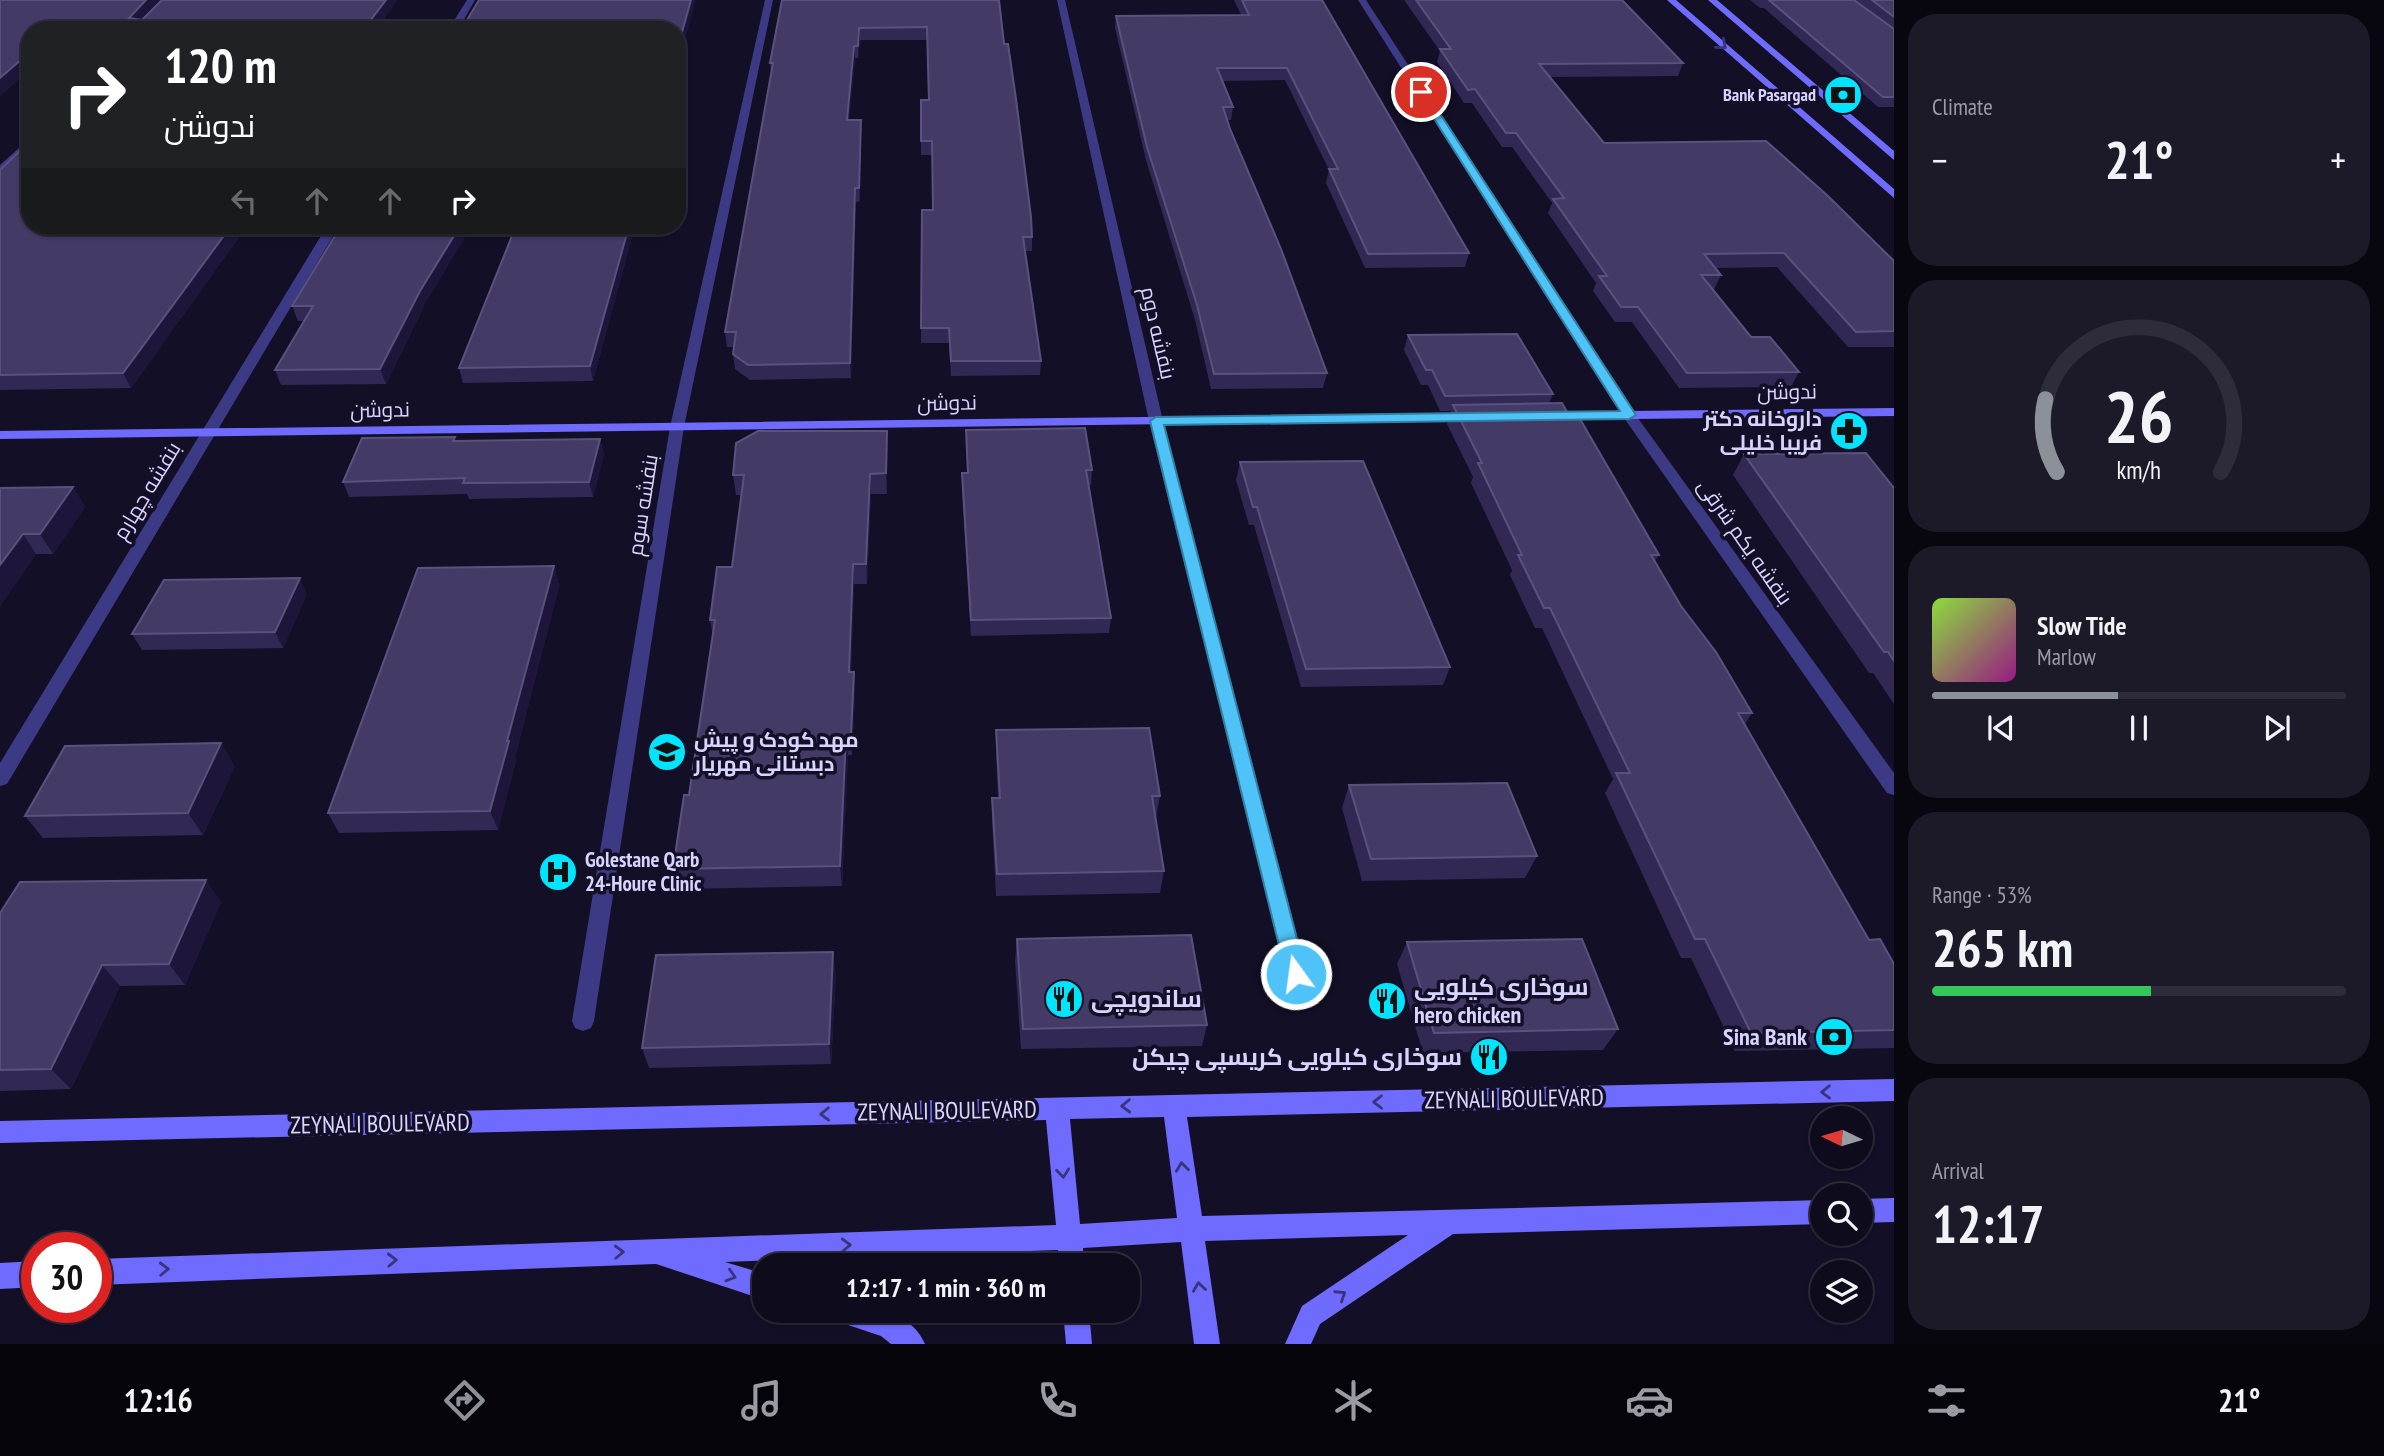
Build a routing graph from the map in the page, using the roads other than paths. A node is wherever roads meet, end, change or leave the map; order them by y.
1 (471, 0) edge
2 (769, 0) edge
3 (1061, 0) edge
4 (1362, 0) edge
5 (1671, 0) edge
6 (1712, 0) edge
7 (458, 21) edge
8 (21, 150) edge
9 (1894, 157) edge
10 (0, 171) edge
11 (1894, 195) edge
12 (327, 235) edge
13 (1894, 412) edge
14 (1629, 415) junction
15 (1532, 416) edge
16 (1490, 417) edge
17 (1156, 421) junction
18 (677, 427) junction
19 (206, 433) junction
20 (0, 435) edge
21 (0, 779) edge
22 (1894, 788) edge
23 (1303, 1000) dead end
24 (583, 1021) dead end
25 (1894, 1090) edge
26 (1174, 1105) junction
27 (1057, 1109) junction
28 (0, 1132) edge
29 (1894, 1210) edge
30 (1873, 1211) edge
31 (1810, 1212) edge
32 (1451, 1222) junction
33 (1190, 1229) junction
34 (1070, 1237) junction
35 (651, 1251) junction
36 (1071, 1253) edge
37 (112, 1271) edge
38 (21, 1275) edge
39 (0, 1276) edge
40 (752, 1283) edge
41 (881, 1323) edge
42 (1077, 1323) edge
43 (912, 1344) edge
44 (1079, 1344) edge
45 (1207, 1344) edge
46 (1298, 1344) edge

1 - 7 street
2 - 18 street, بنفشه سوم
3 - 17 street, بنفشه دوم
4 - 14 street, بنفشه یکم شرقی
5 -> 11 main road
6 - 9 main road
8 - 10 street
12 - 19 street, بنفشه چهارم
13 - 14 main road, ندوشن
14 - 15 main road, ندوشن
14 - 22 street, بنفشه یکم شرقی
16 - 17 main road, ندوشن
17 - 18 main road, ندوشن
17 - 23 street, بنفشه دوم
18 - 19 main road, ندوشن
18 - 24 street, بنفشه سوم
19 - 20 main road, ندوشن
19 - 21 street, بنفشه چهارم
25 -> 26 main road, ZEYNALI BOULEVARD
26 -> 27 main road, ZEYNALI BOULEVARD
33 -> 26 main road
27 -> 28 main road, ZEYNALI BOULEVARD
27 -> 34 main road
29 - 30 main road
31 - 32 main road
32 - 33 main road
46 -> 32 main road
33 - 34 main road
45 -> 33 main road
35 -> 34 main road
34 - 36 main road
37 -> 35 main road
35 -> 40 main road
38 - 39 main road
41 - 43 main road
42 - 44 main road

